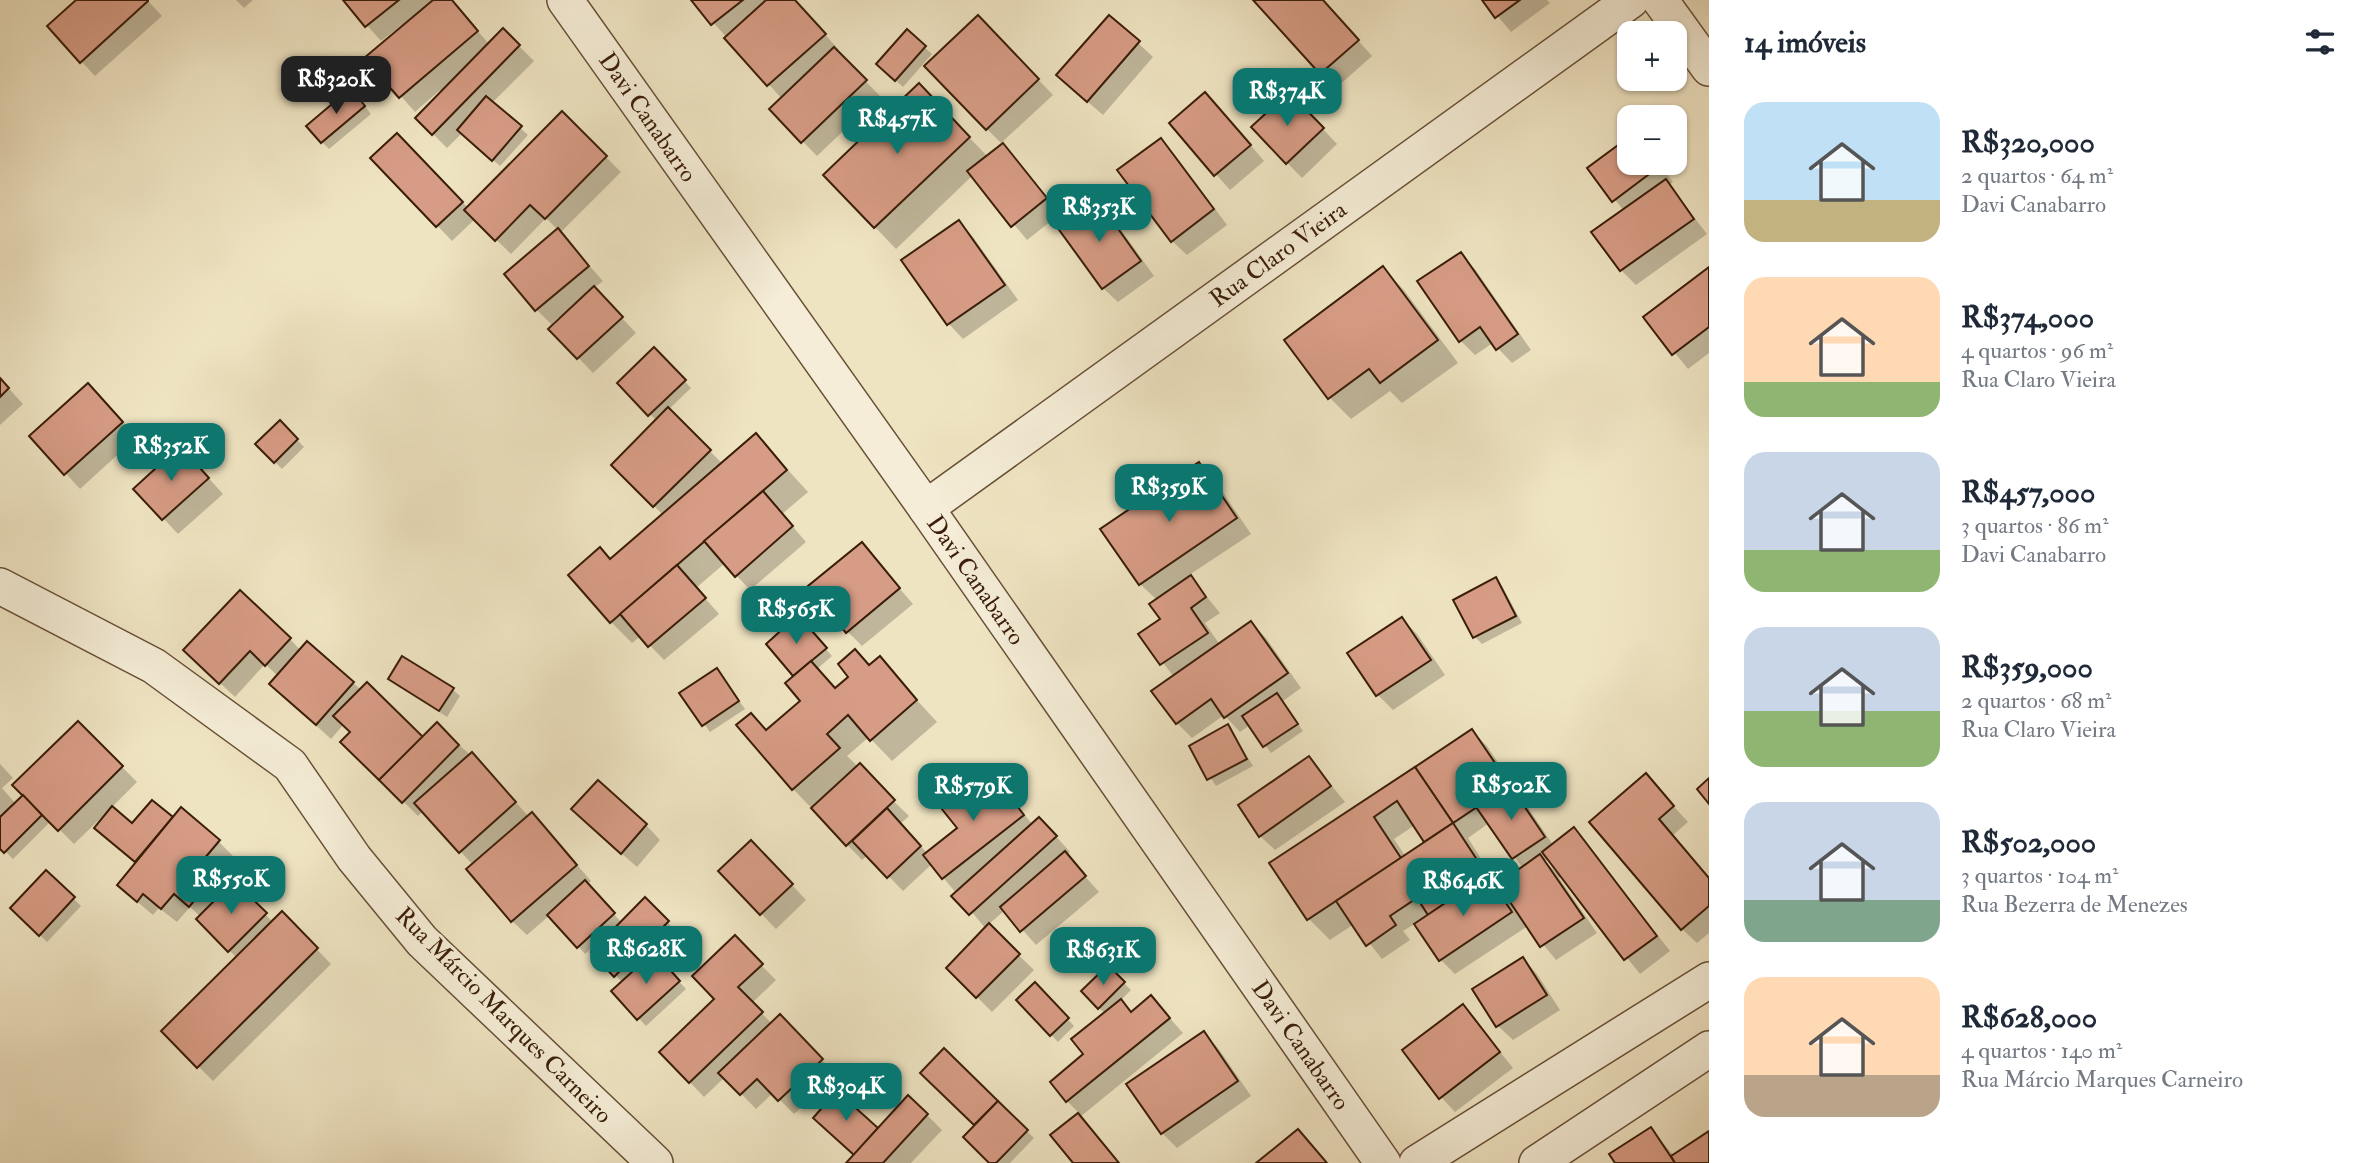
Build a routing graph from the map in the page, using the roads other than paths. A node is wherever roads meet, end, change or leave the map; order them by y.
1 (565, 0) edge
2 (1631, 0) edge
3 (1660, 0) edge
4 (1709, 68) edge
5 (926, 508) junction
6 (0, 586) edge
7 (1709, 980) edge
8 (1709, 1049) edge
9 (655, 1163) edge
10 (1383, 1163) edge
11 (1417, 1163) edge
12 (1536, 1163) edge

1 - 5 street, Davi Canabarro
2 - 5 street, Rua Claro Vieira
3 - 4 street
5 - 10 street, Davi Canabarro
6 - 9 street, Rua Márcio Marques Carneiro
7 - 11 street
8 - 12 street

